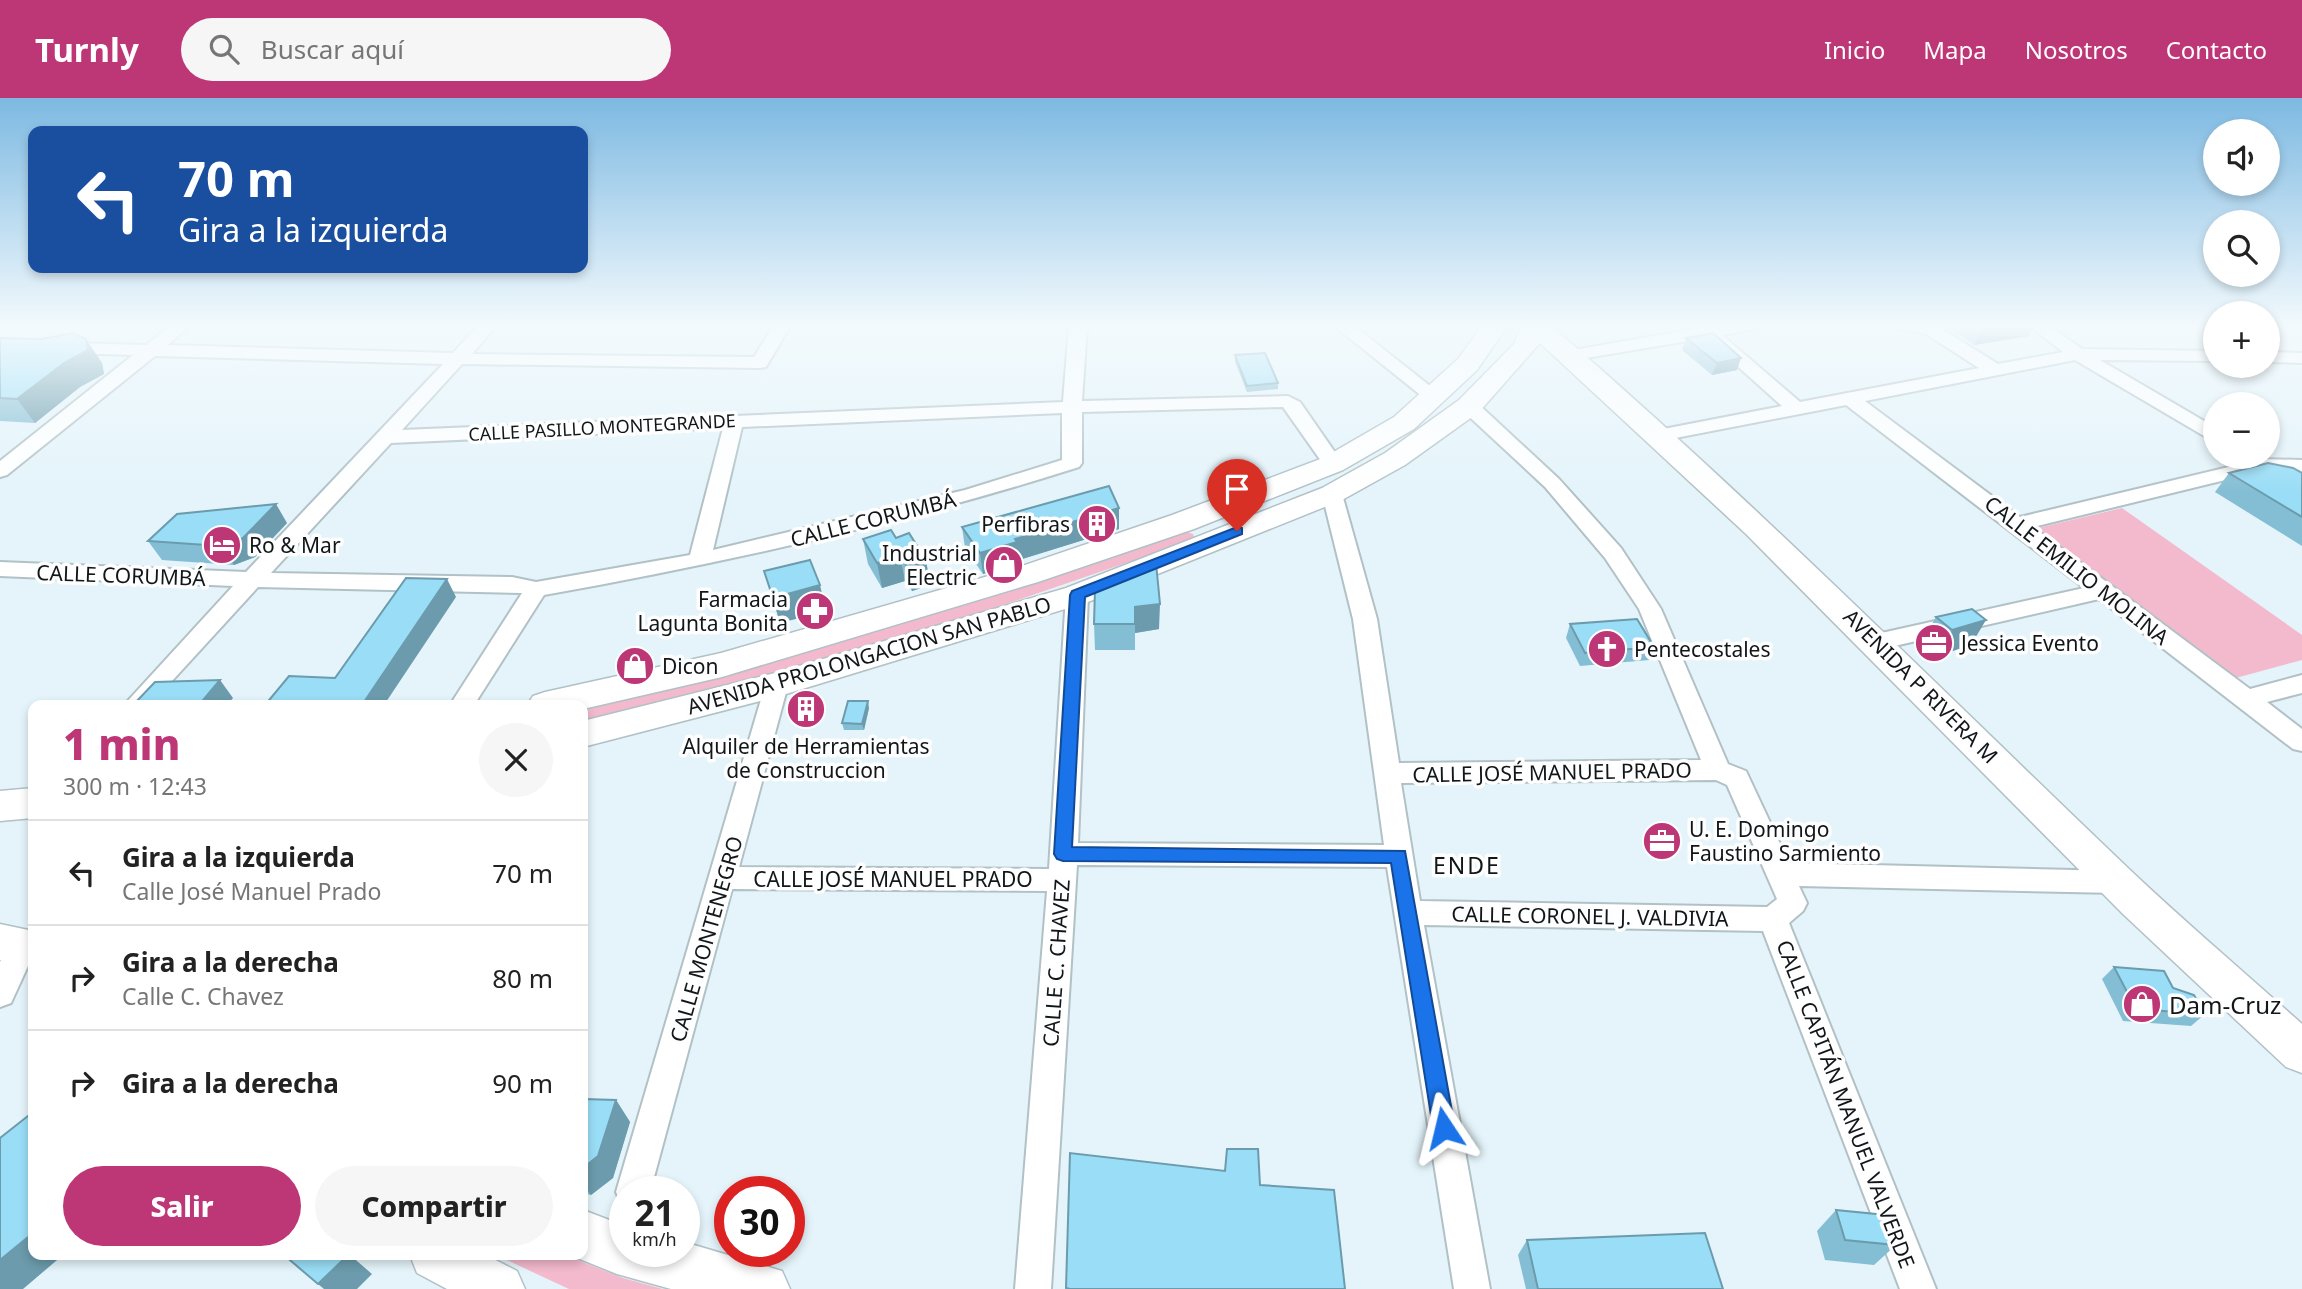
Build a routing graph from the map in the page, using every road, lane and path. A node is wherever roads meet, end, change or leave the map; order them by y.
1 (113, 381) edge
2 (437, 381) edge
3 (1074, 381) edge
4 (1414, 381) edge
5 (1452, 381) edge
6 (1493, 381) edge
7 (1597, 381) edge
8 (1764, 381) edge
9 (1947, 381) edge
10 (2122, 381) edge
11 (1436, 397) junction
12 (1851, 399) junction
13 (1072, 407) junction
14 (1469, 407) junction
15 (1797, 409) junction
16 (734, 421) junction
17 (2203, 429) edge
18 (1660, 435) junction
19 (386, 437) junction
20 (2225, 469) edge
21 (2279, 469) edge
22 (0, 471) edge
23 (2297, 475) edge
24 (1333, 479) junction
25 (2018, 524) junction
26 (1194, 533) junction
27 (700, 560) junction
28 (0, 569) edge
29 (254, 580) junction
30 (536, 589) junction
31 (2102, 591) junction
32 (1077, 595) junction
33 (1877, 642) junction
34 (2302, 684) edge
35 (776, 685) junction
36 (2247, 699) junction
37 (141, 700) edge
38 (464, 700) edge
39 (567, 700) edge
40 (588, 733) edge
41 (2302, 742) edge
42 (1718, 771) junction
43 (1386, 774) junction
44 (28, 803) edge
45 (0, 806) edge
46 (1399, 856) junction
47 (1062, 867) junction
48 (1780, 874) junction
49 (723, 878) junction
50 (2116, 882) junction
51 (1406, 913) junction
52 (1773, 919) junction
53 (18, 946) edge
54 (0, 994) edge
55 (2298, 1045) edge
56 (638, 1176) edge
57 (608, 1235) edge
58 (444, 1260) edge
59 (499, 1289) edge
60 (764, 1289) edge
61 (1033, 1289) edge
62 (1472, 1289) edge
63 (1918, 1289) edge

1 - 22 street
2 - 19 street
3 - 13 street, CALLE CORUMBÁ
4 - 11 street
5 - 11 main road, AVENIDA PROLONGACION SAN PABLO
6 - 14 main road, AVENIDA PROLONGACION SAN PABLO
7 - 18 main road, AVENIDA P RIVERA M
8 - 15 street
9 - 12 street
10 - 17 street
11 - 24 main road, AVENIDA PROLONGACION SAN PABLO
12 - 15 street
12 - 25 street, CALLE EMILIO MOLINA
13 - 16 street, CALLE PASILLO MONTEGRANDE
13 - 24 street, CALLE PASILLO MONTEGRANDE
13 - 27 street, CALLE CORUMBÁ
14 - 24 main road, AVENIDA PROLONGACION SAN PABLO
14 - 42 street, CALLE CAPITÁN MANUEL VALVERDE
15 - 18 street
16 - 19 street, CALLE PASILLO MONTEGRANDE
16 - 27 street
18 - 33 main road, AVENIDA P RIVERA M
19 - 29 street
20 - 25 street
21 - 23 street
24 - 26 main road, AVENIDA PROLONGACION SAN PABLO
24 - 43 street
25 - 31 street, CALLE EMILIO MOLINA
26 - 32 main road, AVENIDA PROLONGACION SAN PABLO
26 - 39 main road, AVENIDA PROLONGACION SAN PABLO
27 - 30 street, CALLE CORUMBÁ
28 - 29 street, CALLE CORUMBÁ
29 - 30 street, CALLE CORUMBÁ
29 - 37 street
30 - 38 street
31 - 33 street
31 - 36 street, CALLE EMILIO MOLINA
32 - 35 main road, AVENIDA PROLONGACION SAN PABLO
32 - 47 street, CALLE C. CHAVEZ
33 - 50 main road, AVENIDA P RIVERA M
34 - 36 street
35 - 40 main road, AVENIDA PROLONGACION SAN PABLO
35 - 49 street, CALLE MONTENEGRO
36 - 41 street, CALLE EMILIO MOLINA
42 - 43 street, CALLE JOSÉ MANUEL PRADO
42 - 48 street, CALLE CAPITÁN MANUEL VALVERDE
43 - 46 street
44 - 45 main road
46 - 47 street, CALLE JOSÉ MANUEL PRADO
46 - 51 street
47 - 49 street, CALLE JOSÉ MANUEL PRADO
47 - 61 street, CALLE C. CHAVEZ
48 - 50 street
48 - 52 street, CALLE CAPITÁN MANUEL VALVERDE
49 - 56 street, CALLE MONTENEGRO
50 - 55 main road, AVENIDA P RIVERA M
51 - 52 street, CALLE CORONEL J. VALDIVIA
51 - 62 street
52 - 63 street, CALLE CAPITÁN MANUEL VALVERDE
53 - 54 street
57 - 60 main road
58 - 59 main road

